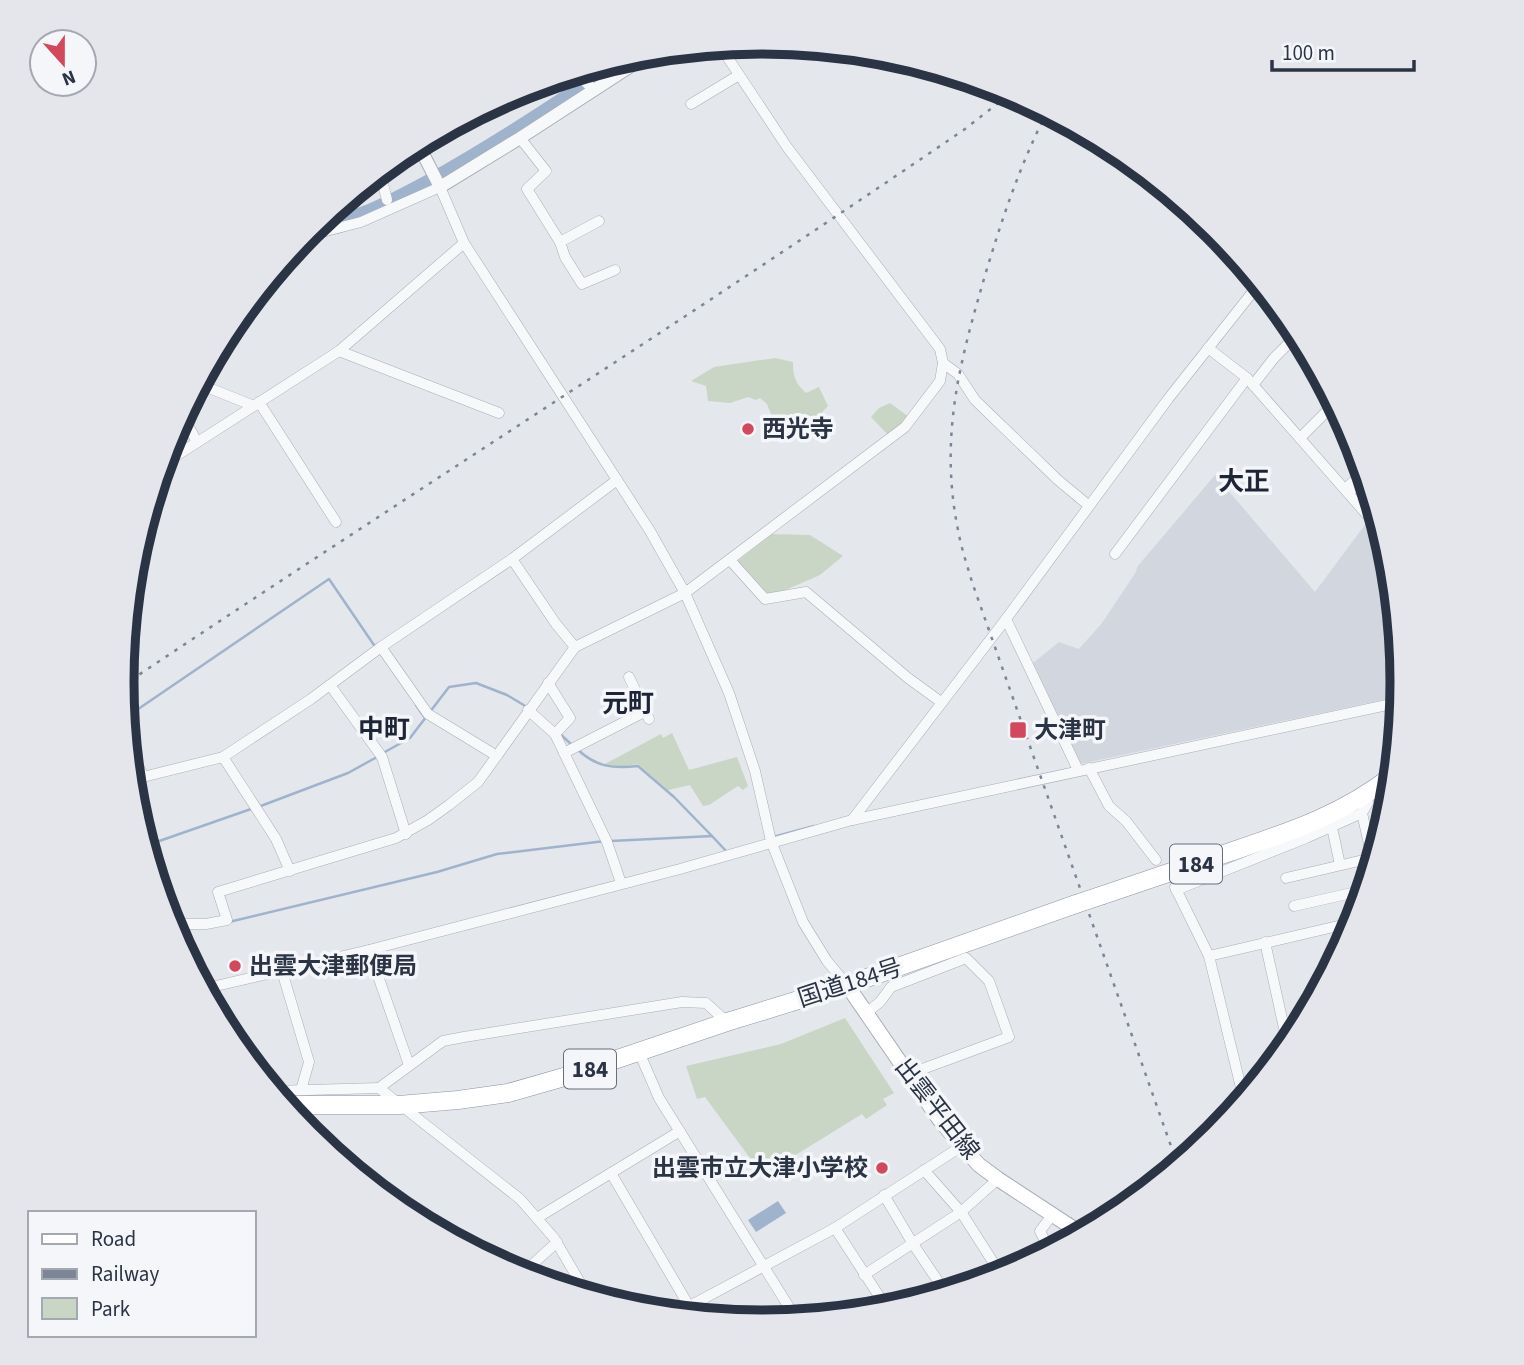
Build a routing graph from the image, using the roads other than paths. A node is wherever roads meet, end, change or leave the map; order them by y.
1 (726, 56) edge
2 (626, 69) edge
3 (739, 75) junction
4 (584, 81) edge
5 (594, 90) junction
6 (691, 104) dead end
7 (520, 138) junction
8 (423, 154) edge
9 (383, 182) edge
10 (440, 187) junction
11 (387, 200) dead end
12 (599, 221) dead end
13 (325, 231) edge
14 (560, 242) junction
15 (464, 243) junction
16 (615, 270) dead end
17 (1253, 291) edge
18 (1290, 342) edge
19 (1208, 348) junction
20 (339, 351) junction
21 (943, 363) junction
22 (1250, 382) junction
23 (208, 387) edge
24 (257, 404) junction
25 (1328, 410) edge
26 (499, 412) dead end
27 (189, 428) edge
28 (1300, 438) junction
29 (197, 442) junction
30 (177, 455) edge
31 (1356, 479) edge
32 (617, 480) junction
33 (1359, 488) edge
34 (1345, 489) junction
35 (1088, 506) junction
36 (1367, 515) edge
37 (336, 522) dead end
38 (1115, 554) dead end
39 (512, 559) junction
40 (730, 560) junction
41 (685, 593) junction
42 (1006, 619) junction
43 (382, 647) junction
44 (575, 647) junction
45 (629, 677) dead end
46 (548, 683) junction
47 (330, 685) junction
48 (941, 702) junction
49 (1389, 704) edge
50 (528, 710) junction
51 (555, 734) junction
52 (564, 753) junction
53 (497, 756) junction
54 (223, 757) junction
55 (140, 769) edge
56 (1084, 769) junction
57 (144, 777) joint
58 (1381, 787) edge
59 (1365, 804) junction
60 (852, 820) junction
61 (1333, 832) dead end
62 (406, 834) junction
63 (1370, 840) edge
64 (771, 841) junction
65 (1156, 860) dead end
66 (1364, 861) edge
67 (1340, 865) junction
68 (290, 871) junction
69 (1286, 878) dead end
70 (621, 883) junction
71 (1354, 893) edge
72 (1294, 906) dead end
73 (182, 924) edge
74 (1341, 925) edge
75 (1265, 942) junction
76 (369, 950) junction
77 (1209, 956) junction
78 (285, 970) junction
79 (848, 985) junction
80 (213, 987) edge
81 (865, 1014) junction
82 (727, 1022) junction
83 (1285, 1030) edge
84 (639, 1052) junction
85 (409, 1065) junction
86 (909, 1074) junction
87 (1243, 1085) edge
88 (379, 1088) junction
89 (301, 1090) junction
90 (285, 1091) edge
91 (297, 1105) edge
92 (399, 1105) junction
93 (680, 1131) junction
94 (962, 1146) junction
95 (924, 1170) junction
96 (611, 1173) junction
97 (998, 1179) junction
98 (884, 1195) junction
99 (961, 1212) junction
100 (1053, 1214) junction
101 (537, 1218) junction
102 (835, 1228) junction
103 (1074, 1228) edge
104 (557, 1241) junction
105 (1046, 1243) edge
106 (913, 1244) junction
107 (530, 1266) edge
108 (993, 1266) edge
109 (766, 1267) junction
110 (864, 1275) junction
111 (581, 1283) edge
112 (940, 1284) edge
113 (881, 1300) edge
114 (692, 1305) joint
115 (791, 1310) edge

1 - 3 street
2 - 5 street
3 - 6 street
3 - 21 street
4 - 5 street
5 - 7 street
7 - 10 street
7 - 14 street
8 - 10 street
9 - 11 street
10 - 13 street
10 - 15 street
12 - 14 street
14 - 16 street
15 - 20 street
15 - 32 street
17 - 19 street
18 - 22 street
19 - 22 street
19 - 35 street
20 - 24 street
20 - 26 street
21 - 35 street
21 - 40 street
22 - 28 street
22 - 38 street
23 - 24 street
24 - 29 street
24 - 37 street
25 - 28 street
27 - 29 street
28 - 34 street
29 - 30 street
31 - 34 street
32 - 39 street
32 - 41 street
33 - 34 street
34 - 36 street
35 - 42 street
39 - 43 street
39 - 44 street
40 - 41 street
40 - 48 street
41 - 44 street
41 - 64 street
42 - 48 street
42 - 56 street
43 - 47 street
43 - 53 street
44 - 46 street
45 - 52 street
46 - 50 street
46 - 51 street
47 - 54 street
47 - 62 street
48 - 60 street
49 - 56 street
50 - 51 street
50 - 53 street
51 - 52 street
52 - 70 street
53 - 62 street
54 - 57 street
54 - 68 street
55 - 57 street
56 - 60 street
56 - 65 street
58 - 59 highway, 国道184号 / 184
59 - 63 street
59 - 77 street
59 - 79 highway, 国道184号 / 184, bridge
60 - 64 street
61 - 67 street
62 - 68 street
64 - 70 street
64 - 79 street
66 - 67 street
67 - 69 street
68 - 73 street
70 - 76 street
71 - 72 street
74 - 75 street
75 - 77 street
75 - 83 street
76 - 78 street
76 - 85 street
77 - 87 street
78 - 80 street
78 - 89 street
79 - 81 main road, 出雲平田線
79 - 82 highway, 国道184号 / 184
81 - 86 main road, 出雲平田線
81 - 86 street
82 - 84 highway, 国道184号 / 184
82 - 85 street
84 - 92 highway, 国道184号 / 184
84 - 93 street
85 - 88 street
86 - 94 main road, 出雲平田線
88 - 89 street
88 - 92 street
89 - 90 street
91 - 92 highway, 国道184号 / 184
92 - 101 street
93 - 96 street
93 - 109 street
94 - 95 street
94 - 97 main road, 出雲平田線
95 - 98 street
95 - 99 street
96 - 101 street
96 - 114 street
97 - 99 street
97 - 100 main road, 出雲平田線
98 - 102 street
98 - 106 street
99 - 106 street
99 - 108 street
100 - 103 main road, 出雲平田線
100 - 105 street
101 - 104 street
102 - 109 street
102 - 110 street
104 - 107 street
104 - 111 street
106 - 110 street
106 - 112 street
109 - 114 street
109 - 115 street
110 - 113 street

